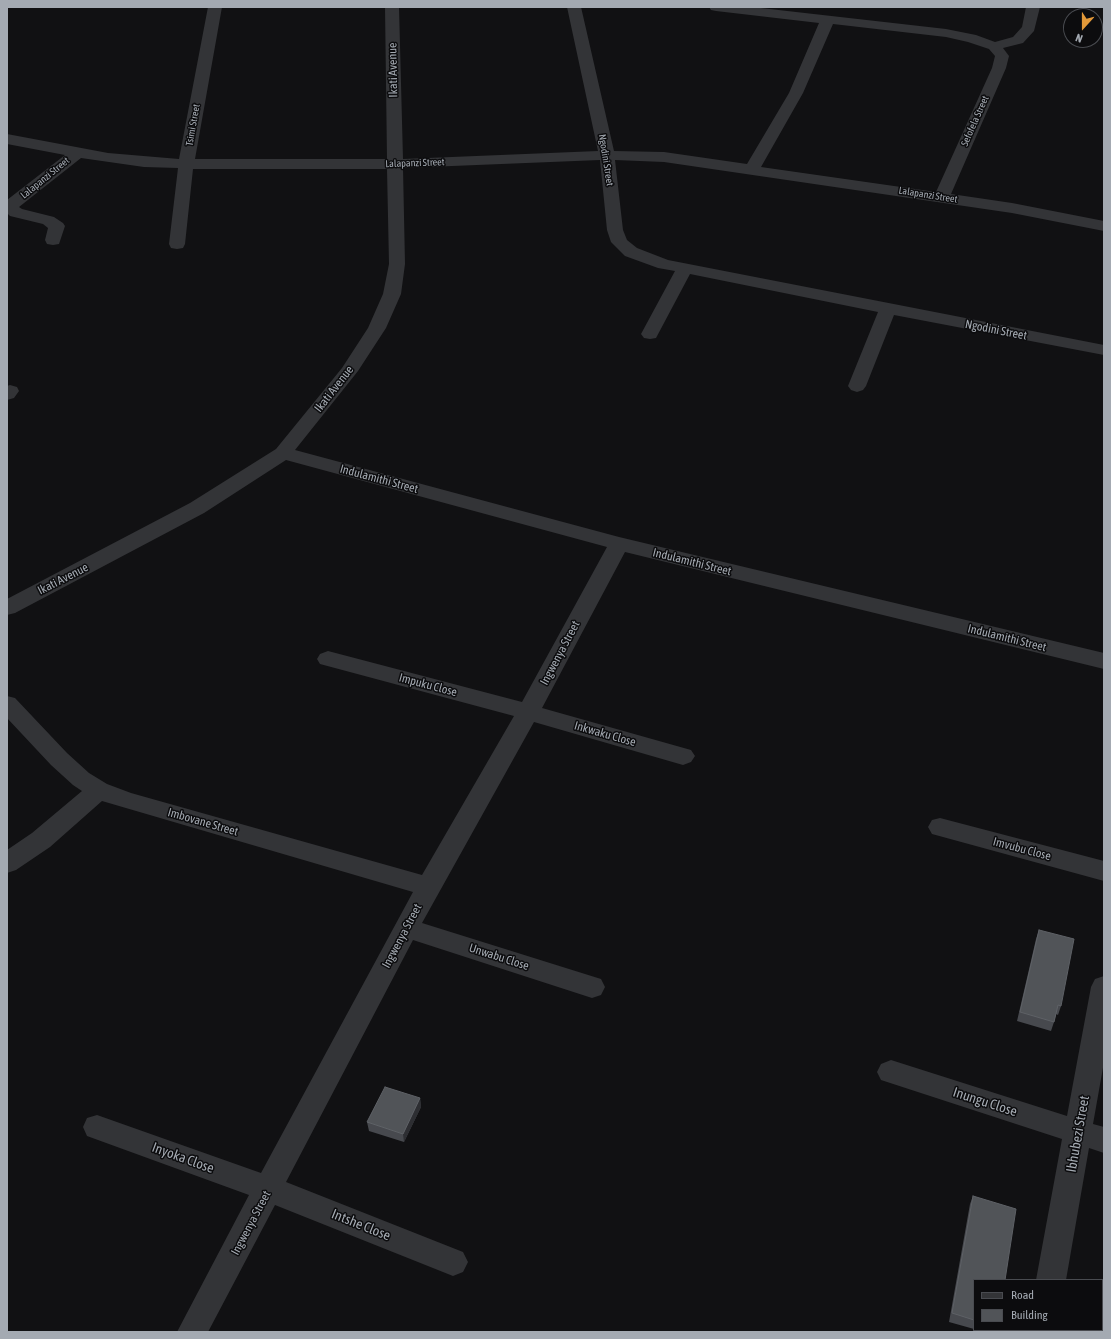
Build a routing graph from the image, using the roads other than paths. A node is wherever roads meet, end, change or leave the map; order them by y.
1 (214, 7) edge
2 (392, 7) edge
3 (574, 7) edge
4 (716, 7) edge
5 (860, 7) edge
6 (1033, 7) edge
7 (828, 19) junction
8 (855, 22) junction
9 (994, 46) junction
10 (7, 139) edge
11 (77, 153) junction
12 (607, 155) junction
13 (186, 164) junction
14 (395, 164) junction
15 (752, 168) junction
16 (942, 197) junction
17 (1104, 226) edge
18 (53, 240) dead end
19 (177, 244) dead end
20 (685, 268) junction
21 (888, 309) junction
22 (650, 334) dead end
23 (1104, 350) edge
24 (857, 386) dead end
25 (283, 453) junction
26 (619, 544) junction
27 (7, 608) edge
28 (328, 659) dead end
29 (1104, 661) edge
30 (7, 704) edge
31 (528, 712) junction
32 (683, 756) dead end
33 (99, 790) junction
34 (940, 827) dead end
35 (7, 863) edge
36 (1104, 871) edge
37 (428, 887) junction
38 (406, 928) junction
39 (592, 987) dead end
40 (1104, 987) edge
41 (891, 1072) dead end
42 (97, 1127) dead end
43 (1078, 1131) junction
44 (1104, 1140) edge
45 (269, 1189) junction
46 (453, 1262) dead end
47 (1051, 1279) edge
48 (192, 1332) edge

1 - 13 street, Tsimi Street
2 - 14 street, Ikati Avenue
3 - 12 street, Ngodini Street
4 - 7 street
5 - 8 street
6 - 9 street
7 - 8 street
7 - 15 street
8 - 9 street
9 - 16 street, Sefofela Street
10 - 11 street, Lalapanzi Street
11 - 13 street, Lalapanzi Street
11 - 18 street, Lalapanzi Street
12 - 14 street, Lalapanzi Street
12 - 15 street, Lalapanzi Street
12 - 20 street, Ngodini Street
13 - 14 street, Lalapanzi Street
13 - 19 street, Tsimi Street
14 - 25 street, Ikati Avenue
15 - 16 street, Lalapanzi Street
16 - 17 street, Lalapanzi Street
20 - 21 street, Ngodini Street
20 - 22 street
21 - 23 street, Ngodini Street
21 - 24 street
25 - 26 street, Indulamithi Street
25 - 27 street, Ikati Avenue
26 - 29 street, Indulamithi Street
26 - 31 street, Ingwenya Street
28 - 31 street, Impuku Close
30 - 33 street, Imbovane Street
31 - 32 street, Inkwaku Close
31 - 37 street, Ingwenya Street
33 - 35 street
33 - 37 street, Imbovane Street
34 - 36 street, Imvubu Close
37 - 38 street, Ingwenya Street
38 - 39 street, Unwabu Close
38 - 45 street, Ingwenya Street
40 - 43 street, Ibhubezi Street
41 - 43 street, Inungu Close
42 - 45 street, Inyoka Close
43 - 44 street, Inungu Close
43 - 47 street, Ibhubezi Street
45 - 46 street, Intshe Close
45 - 48 street, Ingwenya Street

